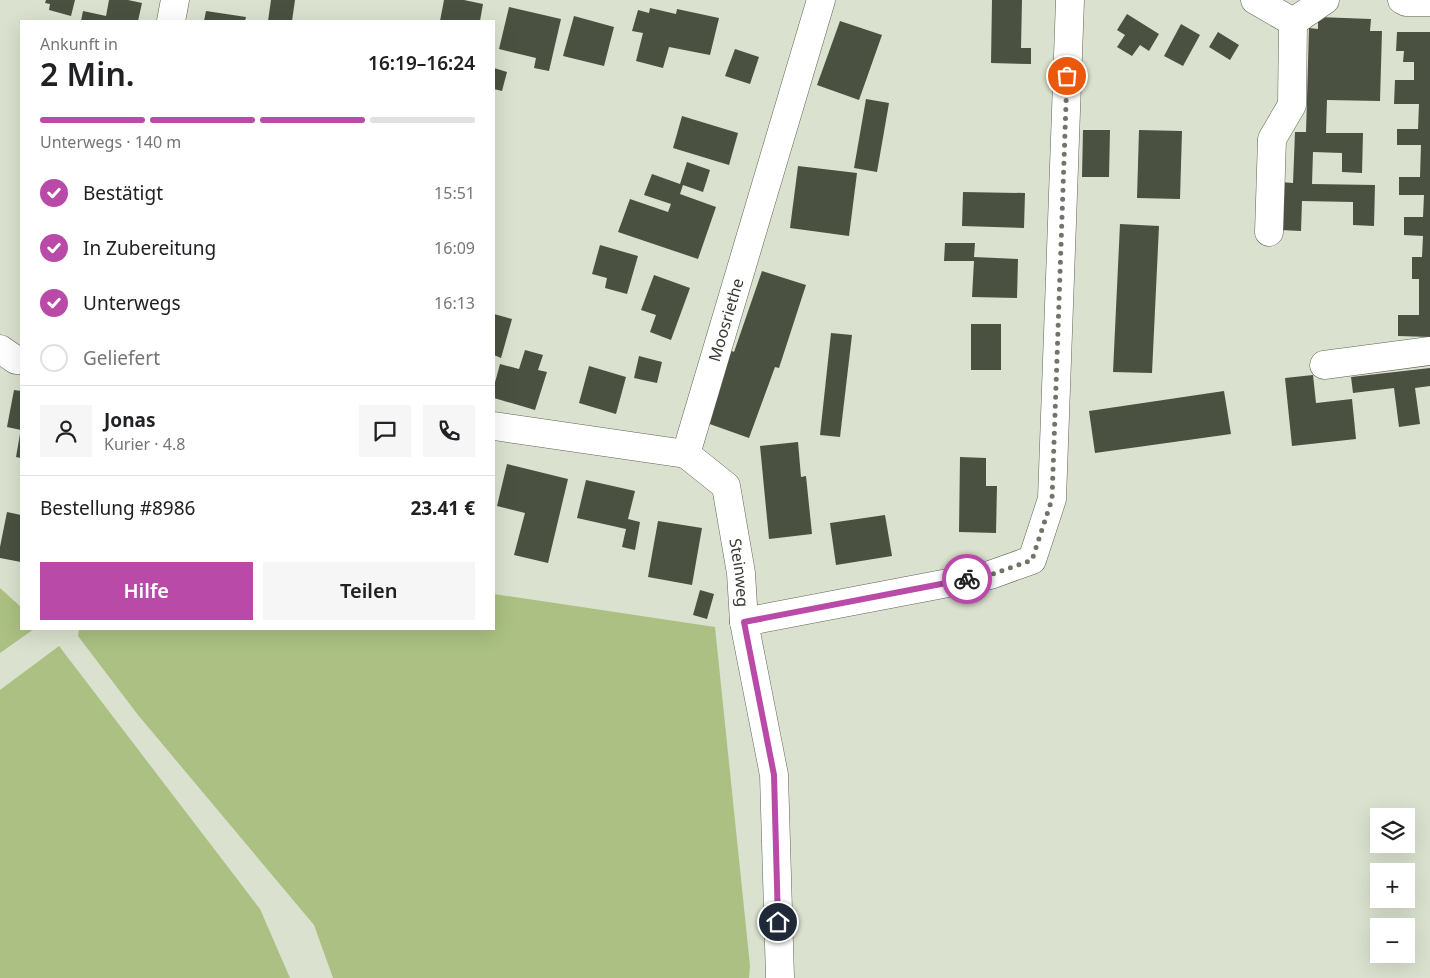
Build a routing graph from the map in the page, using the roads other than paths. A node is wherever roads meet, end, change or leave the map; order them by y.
1 (175, 0) edge
2 (821, 0) edge
3 (1070, 0) edge
4 (1255, 0) edge
5 (1325, 0) edge
6 (1402, 0) edge
7 (1430, 2) edge
8 (171, 20) edge
9 (1294, 22) junction
10 (1270, 232) dead end
11 (0, 349) edge
12 (1430, 351) edge
13 (20, 360) edge
14 (1324, 365) dead end
15 (495, 426) edge
16 (686, 454) junction
17 (744, 622) junction
18 (780, 978) edge

1 - 8 street
2 - 16 street, Moosriethe
3 - 17 street
4 - 9 street
5 - 9 street
6 - 7 street
9 - 10 street
11 - 13 street
12 - 14 street
15 - 16 street
16 - 17 street, Steinweg
17 - 18 street, Steinweg

